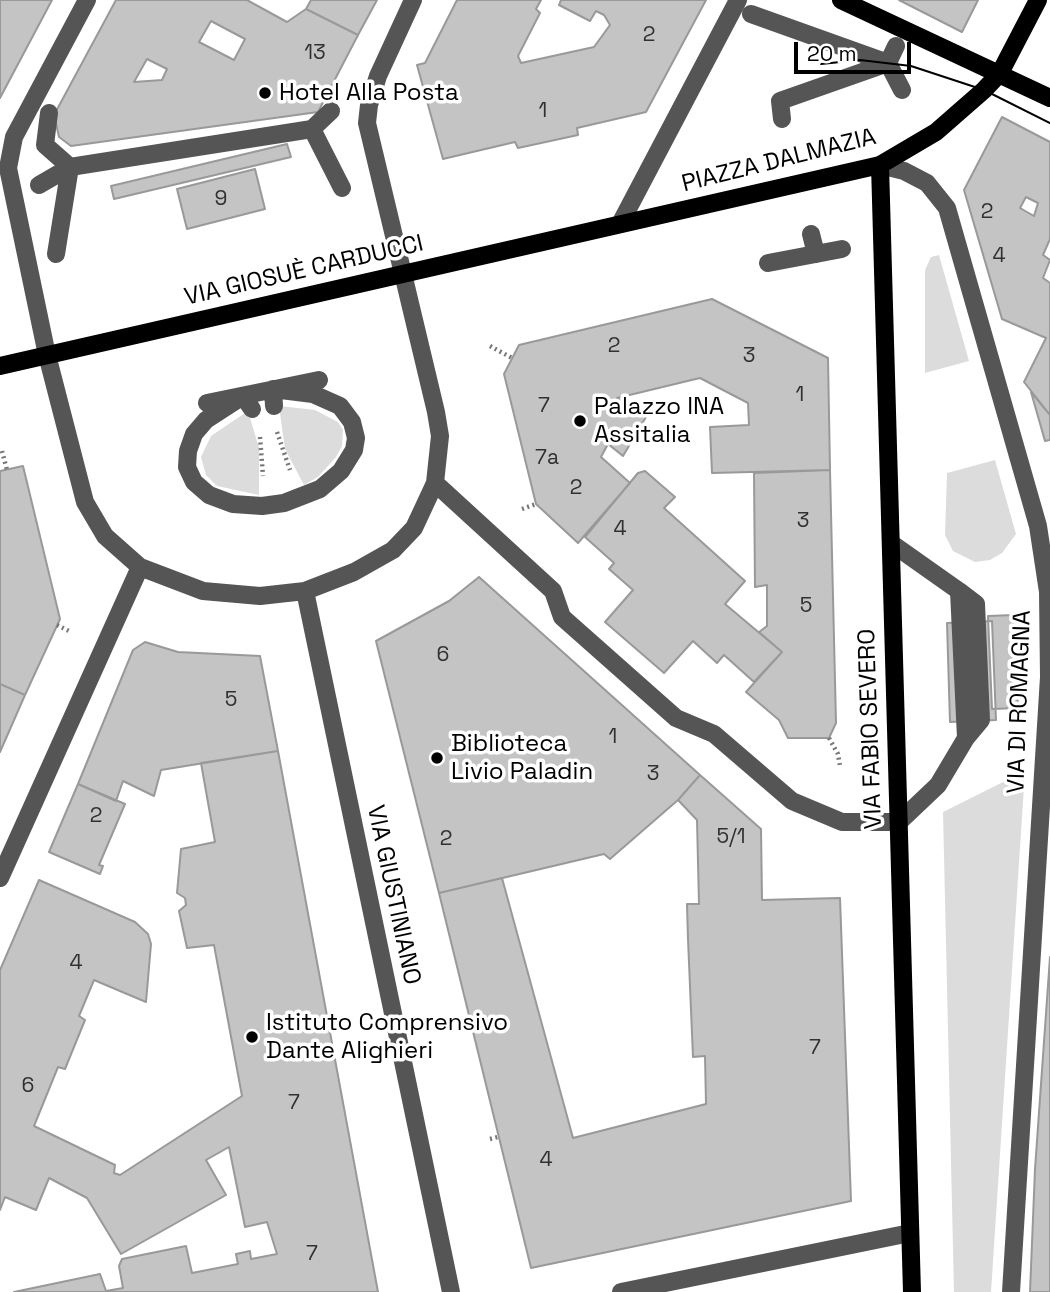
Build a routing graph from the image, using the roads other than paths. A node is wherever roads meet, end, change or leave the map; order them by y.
1 (87, 0) edge
2 (413, 0) edge
3 (738, 0) edge
4 (841, 0) edge
5 (1038, 0) edge
6 (751, 14) dead end
7 (892, 55) junction
8 (1000, 73) junction
9 (902, 90) dead end
10 (1050, 98) edge
11 (331, 111) dead end
12 (50, 113) dead end
13 (782, 120) dead end
14 (312, 129) junction
15 (880, 165) junction
16 (70, 167) junction
17 (39, 185) dead end
18 (342, 188) dead end
19 (620, 224) junction
20 (811, 234) dead end
21 (842, 249) dead end
22 (56, 254) dead end
23 (816, 254) junction
24 (768, 263) dead end
25 (402, 274) junction
26 (47, 355) junction
27 (0, 366) edge
28 (319, 380) dead end
29 (273, 398) junction
30 (247, 402) junction
31 (207, 403) dead end
32 (435, 483) junction
33 (891, 542) junction
34 (140, 567) junction
35 (305, 591) junction
36 (899, 822) junction
37 (0, 878) edge
38 (910, 1233) junction
39 (451, 1292) edge
40 (621, 1292) edge
41 (912, 1292) edge
42 (1012, 1292) edge

1 - 26 street
2 - 25 street
3 - 19 street, PIAZZA DALMAZIA
4 - 8 main road
5 - 8 main road, PIAZZA DALMAZIA
6 - 7 street
7 - 9 street
7 - 13 street
8 - 10 main road
8 - 15 main road, PIAZZA DALMAZIA
11 - 14 street
12 - 16 street
14 - 16 street
14 - 18 street
15 - 19 main road, PIAZZA DALMAZIA
15 - 33 main road, VIA FABIO SEVERO
15 - 42 street, VIA DI ROMAGNA
16 - 17 street
16 - 22 street
19 - 25 main road, VIA GIOSUÈ CARDUCCI
20 - 23 street
21 - 23 street
23 - 24 street
25 - 26 main road, VIA GIOSUÈ CARDUCCI
25 - 32 street
26 - 27 main road, VIA GIOSUÈ CARDUCCI
26 - 34 street
28 - 29 street
29 - 30 street
29 - 30 street
30 - 31 street
32 - 35 street
32 - 36 street
33 - 36 main road, VIA FABIO SEVERO
33 - 36 street
34 - 35 street
34 - 37 street
35 - 39 street, VIA GIUSTINIANO
36 - 38 main road, VIA FABIO SEVERO
38 - 40 street
38 - 41 main road, VIA FABIO SEVERO

